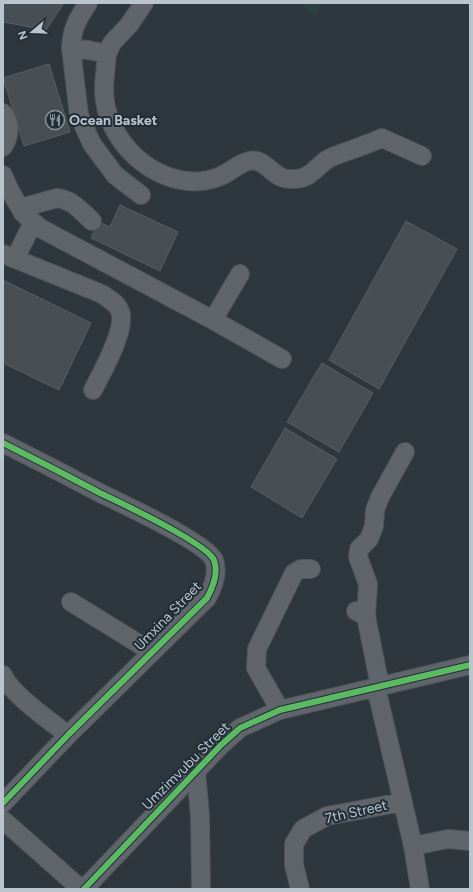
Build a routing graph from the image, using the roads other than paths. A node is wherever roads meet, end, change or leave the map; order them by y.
1 (88, 3) edge
2 (144, 3) edge
3 (71, 48) junction
4 (107, 54) junction
5 (3, 113) edge
6 (3, 147) edge
7 (422, 156) dead end
8 (3, 175) edge
9 (141, 195) dead end
10 (21, 208) junction
11 (92, 221) dead end
12 (33, 222) junction
13 (9, 256) edge
14 (240, 274) dead end
15 (213, 320) junction
16 (282, 359) dead end
17 (93, 390) dead end
18 (3, 446) edge
19 (405, 452) dead end
20 (311, 569) dead end
21 (71, 602) dead end
22 (152, 652) junction
23 (470, 665) edge
24 (3, 675) edge
25 (378, 686) junction
26 (280, 710) junction
27 (68, 735) junction
28 (196, 771) junction
29 (402, 802) junction
30 (3, 803) edge
31 (3, 820) edge
32 (470, 841) edge
33 (413, 846) junction
34 (83, 889) edge
35 (201, 889) edge
36 (300, 889) edge
37 (420, 889) edge

1 - 3 street
2 - 4 street
3 - 4 street
3 - 9 street
4 - 7 street
5 - 6 street
8 - 10 street
10 - 11 street
10 - 12 street
12 - 13 street
12 - 15 street
13 - 17 street
14 - 15 street
15 - 16 street
18 - 22 street, Umxina Street
19 - 25 street
20 - 26 street
21 - 22 street, Umxina Street
22 - 27 street, Umxina Street
23 - 25 street, Umzimvubu Street
24 - 27 street
25 - 26 street, Umzimvubu Street
25 - 29 street
26 - 28 street, Umzimvubu Street
27 - 30 street, Umxina Street
28 - 34 street, Umzimvubu Street
28 - 35 street
29 - 33 street
29 - 36 street, 7th Street
31 - 34 street
32 - 33 street
33 - 37 street

